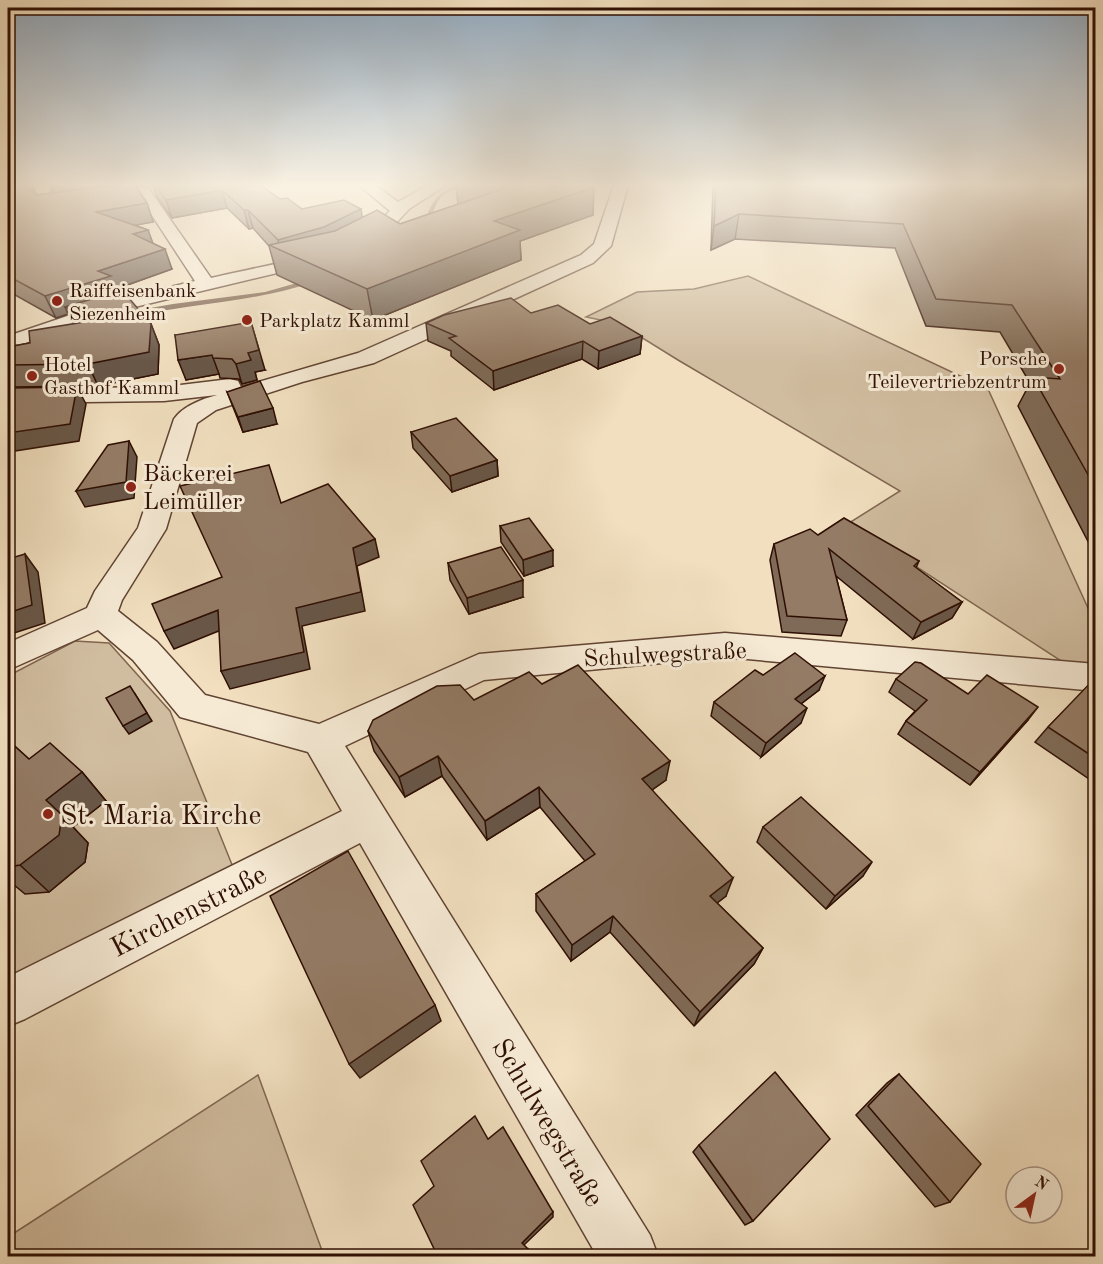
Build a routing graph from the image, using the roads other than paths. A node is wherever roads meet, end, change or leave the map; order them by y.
1 (183, 244) edge
2 (353, 244) edge
3 (603, 244) edge
4 (207, 285) junction
5 (8, 343) edge
6 (294, 377) junction
7 (8, 396) edge
8 (162, 410) junction
9 (174, 452) junction
10 (101, 615) junction
11 (8, 657) edge
12 (1095, 678) edge
13 (321, 740) junction
14 (369, 818) junction
15 (8, 1002) edge
16 (629, 1257) edge

1 - 4 street
2 - 4 street
3 - 6 street
4 - 5 street
6 - 8 street
6 - 9 street
7 - 8 street
8 - 9 street
9 - 10 street
10 - 11 street
10 - 13 street
12 - 13 street, Schulwegstraße
13 - 14 street, Schulwegstraße
14 - 15 street, Kirchenstraße
14 - 16 street, Schulwegstraße

